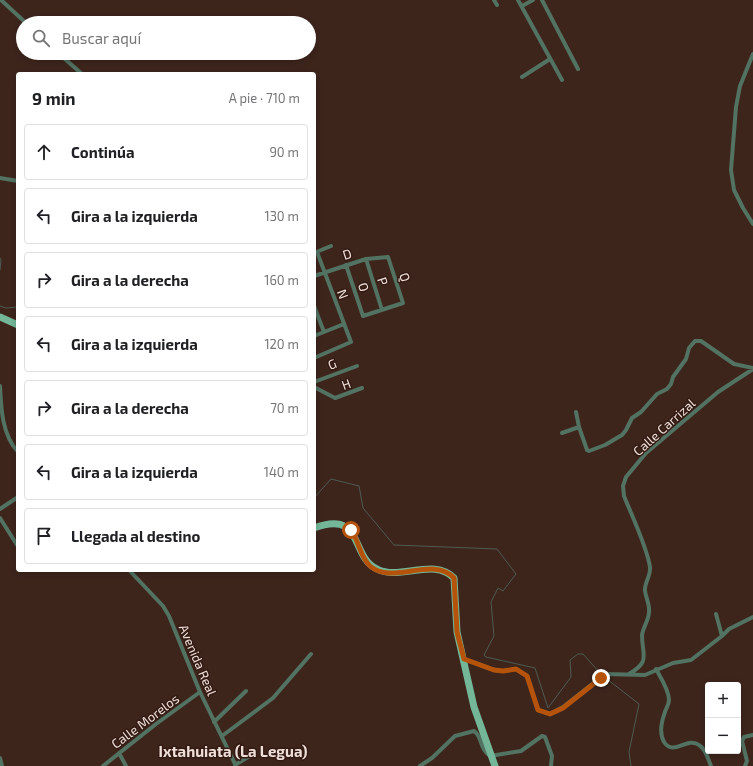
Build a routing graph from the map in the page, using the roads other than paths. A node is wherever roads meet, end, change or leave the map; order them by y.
1 (1, 0) edge
2 (494, 0) edge
3 (518, 0) edge
4 (533, 0) edge
5 (542, 0) edge
6 (497, 5) dead end
7 (522, 6) junction
8 (18, 16) edge
9 (753, 54) edge
10 (550, 59) junction
11 (66, 60) edge
12 (578, 69) dead end
13 (80, 72) edge
14 (522, 77) dead end
15 (562, 80) dead end
16 (0, 178) edge
17 (16, 181) edge
18 (753, 224) edge
19 (330, 246) dead end
20 (316, 252) edge
21 (316, 254) edge
22 (388, 256) joint
23 (366, 259) junction
24 (346, 265) junction
25 (324, 273) junction
26 (316, 275) edge
27 (382, 310) junction
28 (316, 311) edge
29 (0, 317) edge
30 (16, 324) edge
31 (344, 324) junction
32 (324, 332) junction
33 (316, 335) edge
34 (316, 357) edge
35 (357, 366) dead end
36 (753, 369) edge
37 (316, 381) edge
38 (0, 386) edge
39 (316, 388) edge
40 (362, 388) dead end
41 (576, 412) dead end
42 (579, 427) junction
43 (562, 433) dead end
44 (16, 450) edge
45 (16, 498) edge
46 (0, 509) edge
47 (0, 518) edge
48 (316, 528) edge
49 (16, 545) dead end
50 (131, 572) edge
51 (716, 614) dead end
52 (753, 617) edge
53 (722, 636) junction
54 (311, 654) dead end
55 (464, 659) junction
56 (656, 669) junction
57 (629, 674) junction
58 (246, 691) dead end
59 (200, 692) junction
60 (214, 722) junction
61 (753, 734) edge
62 (222, 736) junction
63 (119, 753) junction
64 (490, 756) junction
65 (248, 757) dead end
66 (0, 758) edge
67 (236, 765) edge
68 (2, 766) edge
69 (103, 766) edge
70 (126, 766) edge
71 (420, 766) edge
72 (495, 766) edge
73 (551, 766) edge
74 (711, 766) edge
75 (745, 766) edge

1 - 8 street
2 - 6 street
3 - 7 street
4 - 7 street
5 - 12 street
7 - 10 street
9 - 18 street
10 - 14 street
10 - 15 street
11 - 13 street
16 - 17 street
19 - 20 street
21 - 25 street, N
22 - 23 street, D
22 - 27 street, Q
23 - 24 street, D
23 - 27 street, P
24 - 25 street, D
24 - 27 street, O
25 - 26 street, D
25 - 31 street, N
28 - 32 street
29 - 30 main road
31 - 32 street
31 - 34 street, N
32 - 33 street
35 - 37 street, G
36 - 42 street
36 - 57 street, Calle Carrizal
38 - 44 street
39 - 40 street, H
41 - 42 street
42 - 43 street
45 - 46 street
47 - 49 street
48 - 55 main road
50 - 59 street, Avenida Real
51 - 53 street
52 - 53 street
53 - 56 street
54 - 62 street
55 - 57 street
55 - 64 main road
56 - 57 street
56 - 74 street
58 - 60 street
59 - 60 street, Avenida Real
59 - 63 street, Calle Morelos
60 - 62 street, Avenida Real
61 - 75 street
62 - 67 street, Avenida Real
63 - 69 street, Calle Morelos
63 - 70 street
64 - 71 street
64 - 72 main road
64 - 73 street
65 - 67 street
66 - 68 street

